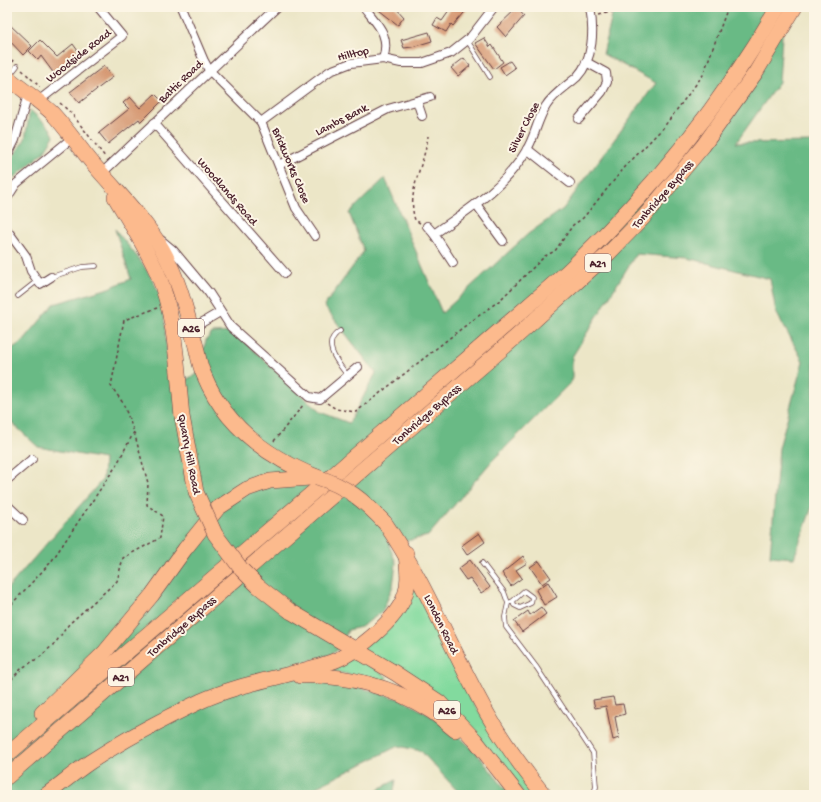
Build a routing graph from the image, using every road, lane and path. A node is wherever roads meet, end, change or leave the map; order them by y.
1 (98, 7) edge
2 (181, 7) edge
3 (276, 7) edge
4 (364, 7) edge
5 (494, 7) edge
6 (590, 7) edge
7 (622, 7) edge
8 (728, 7) edge
9 (778, 7) edge
10 (795, 7) edge
11 (592, 16) junction
12 (467, 40) junction
13 (383, 58) junction
14 (586, 62) junction
15 (17, 66) dead end
16 (209, 70) junction
17 (7, 77) edge
18 (490, 77) dead end
19 (430, 97) dead end
20 (32, 98) junction
21 (417, 101) junction
22 (422, 116) dead end
23 (579, 119) dead end
24 (261, 122) junction
25 (154, 123) junction
26 (428, 136) dead end
27 (72, 138) junction
28 (527, 149) junction
29 (7, 156) edge
30 (279, 165) junction
31 (101, 174) junction
32 (570, 183) dead end
33 (7, 198) edge
34 (476, 204) junction
35 (427, 226) joint
36 (7, 230) edge
37 (434, 234) junction
38 (315, 236) dead end
39 (156, 239) junction
40 (503, 241) dead end
41 (453, 263) dead end
42 (96, 266) dead end
43 (286, 273) dead end
44 (51, 277) joint
45 (37, 280) junction
46 (18, 296) dead end
47 (167, 305) junction
48 (220, 312) junction
49 (191, 329) junction
50 (340, 331) dead end
51 (174, 334) junction
52 (358, 367) dead end
53 (348, 376) junction
54 (309, 398) junction
55 (320, 399) junction
56 (134, 432) junction
57 (265, 452) junction
58 (32, 459) dead end
59 (292, 473) junction
60 (7, 480) edge
61 (7, 505) edge
62 (23, 520) dead end
63 (406, 553) junction
64 (482, 563) dead end
65 (513, 601) junction
66 (508, 602) junction
67 (7, 609) edge
68 (391, 619) junction
69 (334, 636) junction
70 (354, 649) junction
71 (277, 676) junction
72 (7, 684) edge
73 (7, 750) edge
74 (7, 755) edge
75 (489, 760) junction
76 (7, 776) edge
77 (46, 795) edge
78 (518, 795) edge
79 (544, 795) edge
80 (593, 795) edge

1 - 20 street, Woodside Road
2 - 16 street
3 - 16 street, Baltic Road
4 - 13 street
5 - 12 street, Hilltop
6 - 11 street, Silver Close
7 - 11 path
8 - 55 path
9 - 74 highway, Tonbridge Bypass / A21
10 - 76 highway, Tonbridge Bypass / A21
11 - 14 street, Silver Close
12 - 13 street, Hilltop
12 - 18 lane
13 - 24 street, Hilltop
14 - 23 street
14 - 28 street, Silver Close
15 - 17 lane
16 - 24 street
16 - 25 street, Baltic Road
17 - 20 highway, Quarry Hill Road / A26
19 - 21 street, Lambs Bank
20 - 27 highway, Quarry Hill Road / A26
20 - 29 street
21 - 22 street
21 - 30 street, Lambs Bank
24 - 30 street, Brickworks Close
25 - 31 street, Baltic Road
25 - 43 street, Woodlands Road
26 - 35 path
27 - 31 highway, Quarry Hill Road / A26
27 - 33 street
28 - 32 street
28 - 34 street, Silver Close
30 - 38 street, Brickworks Close
31 - 39 highway, Quarry Hill Road / A26
31 - 47 highway, Quarry Hill Road / A26
34 - 37 street, Silver Close
34 - 40 street
35 - 37 street
36 - 45 street
37 - 41 street
39 - 48 street, Quarry Hill Road
39 - 49 highway, Quarry Hill Road / A26
42 - 44 lane
44 - 45 street
45 - 46 lane
47 - 51 highway, Quarry Hill Road / A26
47 - 56 path
48 - 49 street
48 - 54 street, Quarry Hill Road
49 - 51 street
49 - 57 highway, Quarry Hill Road / A26
50 - 53 lane
51 - 69 highway, Quarry Hill Road / A26, bridge
52 - 53 street
53 - 55 street
54 - 55 street
54 - 57 path
56 - 67 path
56 - 72 path
57 - 59 highway, Quarry Hill Road / A26
58 - 60 street
59 - 63 highway, London Road, bridge
59 - 73 highway
61 - 62 street
63 - 68 highway
63 - 79 highway, London Road
64 - 66 lane
65 - 65 lane
65 - 66 lane
66 - 80 lane
68 - 69 highway, A26
68 - 70 highway
69 - 70 highway, Quarry Hill Road / A26
70 - 71 highway
70 - 75 highway, Quarry Hill Road / A26
71 - 75 highway
71 - 77 highway
75 - 78 highway, Quarry Hill Road / A26

